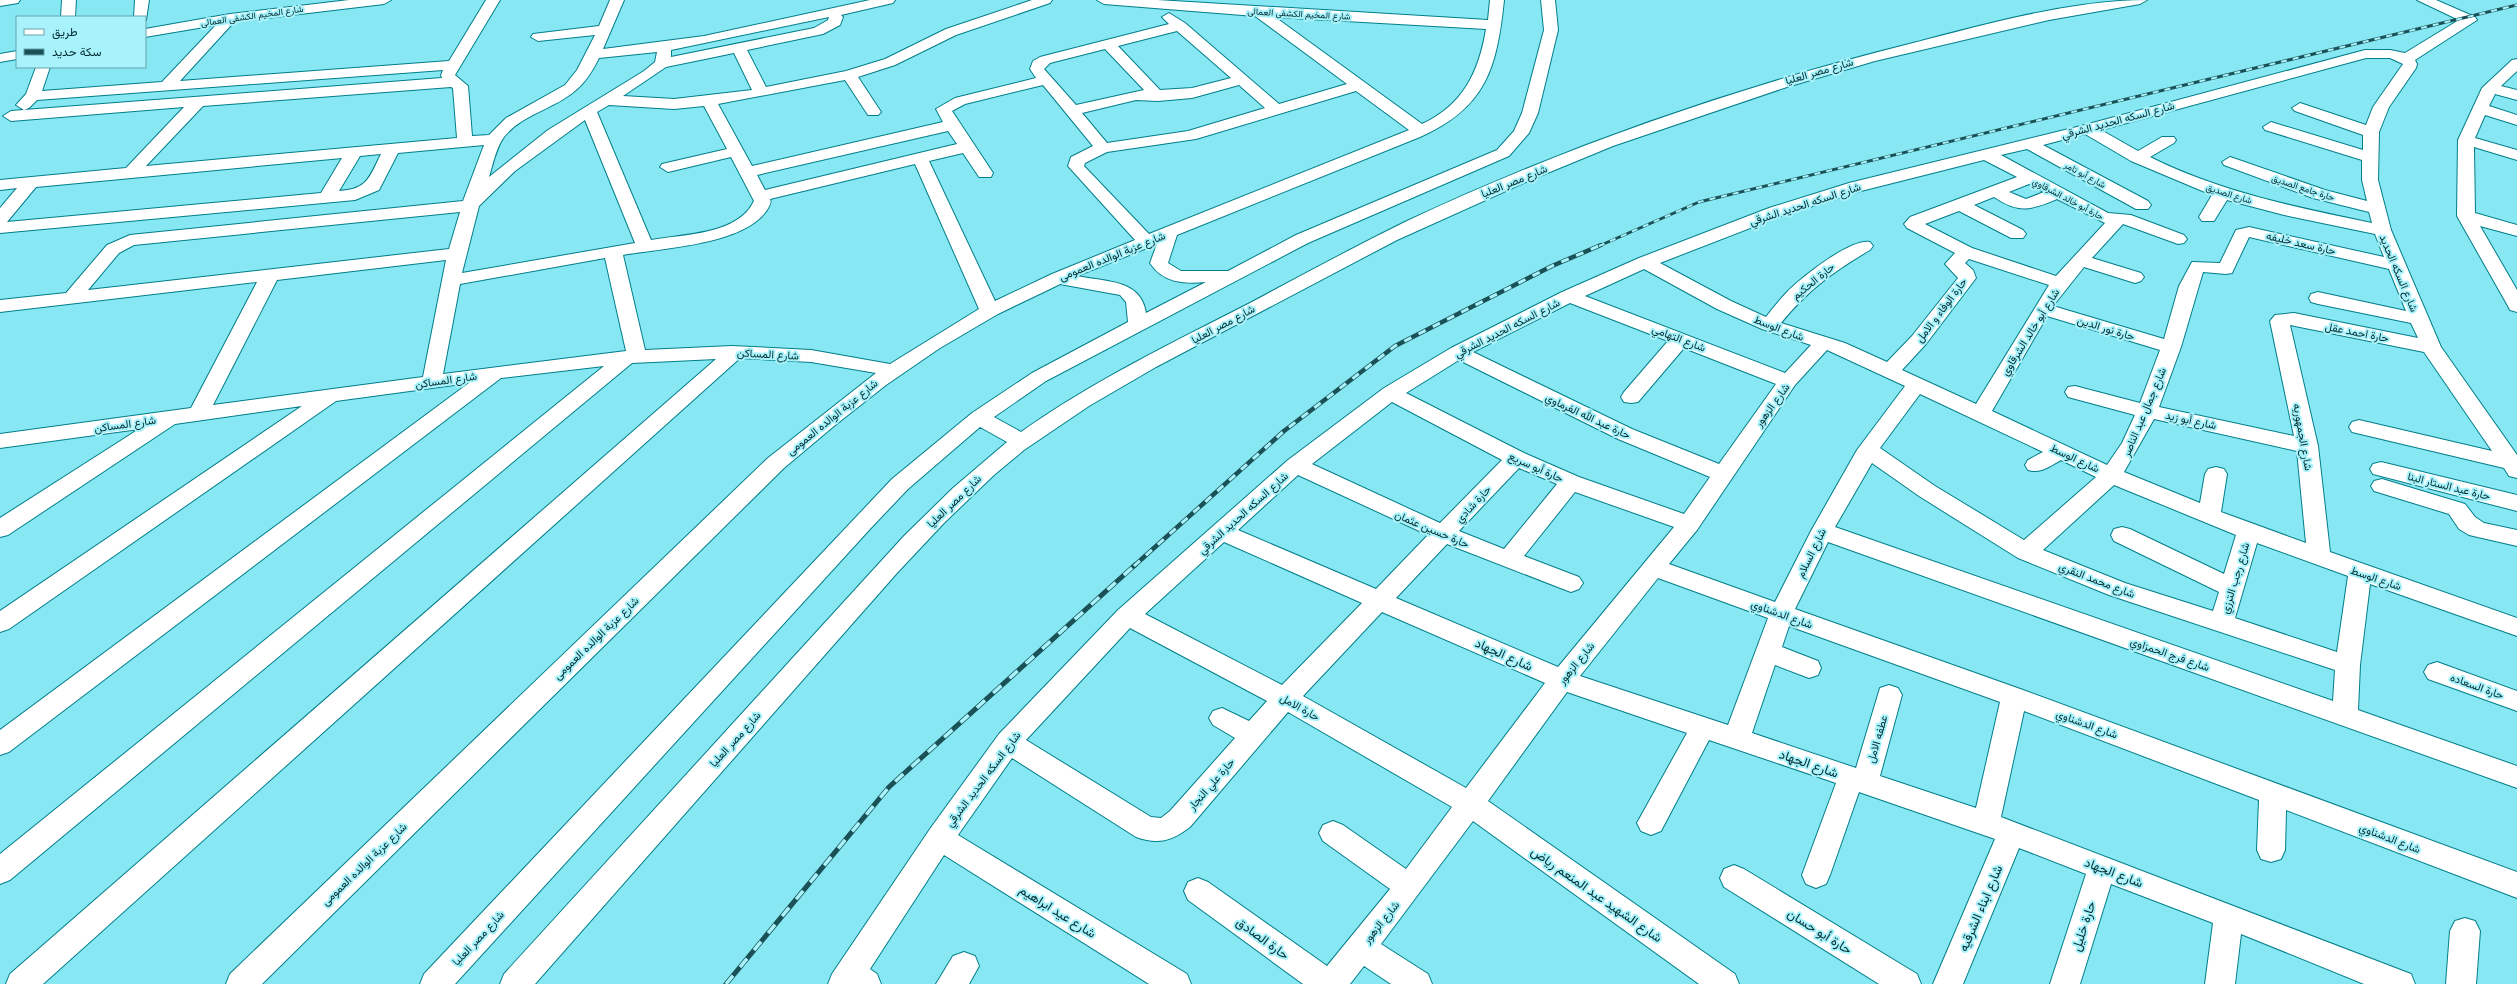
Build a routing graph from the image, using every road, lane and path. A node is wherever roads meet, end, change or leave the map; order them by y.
1 (12, 0) edge
2 (69, 0) edge
3 (142, 0) edge
4 (249, 0) edge
5 (384, 0) edge
6 (493, 0) edge
7 (617, 0) edge
8 (888, 0) edge
9 (1045, 0) edge
10 (1104, 0) edge
11 (1497, 0) edge
12 (1548, 0) edge
13 (2140, 0) edge
14 (2424, 0) edge
15 (0, 2) edge
16 (1153, 4) junction
17 (832, 12) junction
18 (1259, 12) junction
19 (68, 16) edge
20 (141, 16) edge
21 (248, 16) junction
22 (230, 18) junction
23 (1494, 25) junction
24 (1180, 26) junction
25 (603, 30) junction
26 (146, 32) edge
27 (538, 37) dead end
28 (1108, 44) junction
29 (663, 47) junction
30 (739, 48) junction
31 (592, 54) junction
32 (16, 55) edge
33 (0, 58) edge
34 (2406, 59) junction
35 (2517, 63) edge
36 (661, 64) junction
37 (454, 65) junction
38 (43, 68) edge
39 (849, 75) junction
40 (1046, 80) junction
41 (1242, 80) junction
42 (454, 82) junction
43 (1359, 85) junction
44 (167, 86) junction
45 (2490, 88) junction
46 (761, 93) junction
47 (2517, 95) edge
48 (33, 96) junction
49 (1158, 96) junction
50 (606, 100) junction
51 (709, 101) junction
52 (198, 102) junction
53 (2300, 108) dead end
54 (2479, 108) junction
55 (1276, 110) junction
56 (589, 111) junction
57 (1072, 111) junction
58 (872, 112) dead end
59 (2517, 120) edge
60 (6, 121) edge
61 (952, 125) junction
62 (2271, 127) dead end
63 (2087, 128) junction
64 (1420, 130) junction
65 (2371, 132) junction
66 (495, 140) junction
67 (2168, 140) dead end
68 (2466, 140) junction
69 (465, 142) junction
70 (2029, 143) junction
71 (967, 147) junction
72 (392, 148) junction
73 (1104, 148) junction
74 (737, 151) junction
75 (354, 152) junction
76 (1503, 153) junction
77 (1986, 154) junction
78 (2517, 155) edge
79 (2370, 157) junction
80 (920, 158) junction
81 (2137, 158) junction
82 (2230, 162) dead end
83 (668, 167) dead end
84 (131, 172) junction
85 (748, 172) junction
86 (1536, 172) junction
87 (986, 173) dead end
88 (2030, 178) junction
89 (31, 182) junction
90 (2137, 184) dead end
91 (0, 185) edge
92 (1998, 192) junction
93 (2222, 192) junction
94 (2057, 193) junction
95 (2118, 193) junction
96 (348, 196) junction
97 (761, 196) junction
98 (326, 198) junction
99 (1961, 204) junction
100 (2142, 205) dead end
101 (469, 206) junction
102 (2376, 209) junction
103 (2466, 216) junction
104 (2208, 217) dead end
105 (334, 219) junction
106 (2118, 219) junction
107 (0, 220) edge
108 (0, 228) edge
109 (2382, 230) junction
110 (2517, 231) edge
111 (1169, 233) junction
112 (2017, 234) dead end
113 (2178, 239) dead end
114 (1147, 242) junction
115 (645, 246) junction
116 (1864, 246) dead end
117 (613, 252) junction
118 (1966, 252) junction
119 (456, 254) junction
120 (2082, 261) junction
121 (1645, 262) junction
122 (2395, 265) junction
123 (2228, 267) joint
124 (270, 275) junction
125 (1231, 275) junction
126 (2135, 277) dead end
127 (1058, 278) junction
128 (451, 280) junction
129 (2509, 282) edge
130 (2060, 284) junction
131 (1569, 296) junction
132 (72, 298) junction
133 (2318, 298) dead end
134 (0, 306) edge
135 (2517, 306) edge
136 (2042, 309) junction
137 (990, 311) junction
138 (2282, 319) joint
139 (2419, 319) junction
140 (1138, 323) junction
141 (1769, 325) junction
142 (1681, 339) junction
143 (1823, 343) junction
144 (2171, 347) junction
145 (2431, 347) junction
146 (1458, 352) junction
147 (734, 353) junction
148 (632, 357) junction
149 (892, 370) junction
150 (1890, 372) junction
151 (495, 373) junction
152 (1788, 381) junction
153 (432, 382) junction
154 (1917, 384) junction
155 (2075, 392) dead end
156 (1391, 393) junction
157 (333, 395) junction
158 (1631, 398) dead end
159 (2146, 411) junction
160 (198, 414) junction
161 (1980, 414) junction
162 (171, 417) junction
163 (979, 418) junction
164 (2359, 427) dead end
165 (2, 441) edge
166 (1022, 441) junction
167 (2307, 446) junction
168 (1868, 450) junction
169 (2060, 451) junction
170 (1516, 458) junction
171 (1296, 465) junction
172 (2036, 465) dead end
173 (2514, 467) edge
174 (1722, 474) junction
175 (2216, 474) dead end
176 (2111, 475) junction
177 (1571, 482) junction
178 (2517, 502) edge
179 (2209, 516) junction
180 (1689, 524) junction
181 (0, 529) edge
182 (1822, 531) junction
183 (2249, 531) junction
184 (1222, 532) junction
185 (1444, 535) junction
186 (2122, 535) dead end
187 (2517, 538) edge
188 (2026, 552) junction
189 (2319, 557) junction
190 (1508, 560) junction
191 (1655, 568) junction
192 (2360, 572) junction
193 (1571, 583) dead end
194 (2232, 588) junction
195 (1378, 599) junction
196 (1781, 614) junction
197 (1127, 616) junction
198 (0, 623) edge
199 (2221, 624) junction
200 (2517, 627) edge
201 (1767, 651) junction
202 (2348, 665) junction
203 (1809, 668) dead end
204 (2437, 672) dead end
205 (1562, 680) junction
206 (1889, 695) dead end
207 (2014, 696) junction
208 (1285, 698) junction
209 (2517, 701) edge
210 (2345, 715) junction
211 (1222, 718) dead end
212 (1703, 727) junction
213 (1252, 735) junction
214 (1737, 738) junction
215 (1008, 742) junction
216 (0, 744) edge
217 (2517, 778) edge
218 (1858, 780) junction
219 (2273, 793) junction
220 (1470, 804) junction
221 (1651, 823) dead end
222 (1999, 828) junction
223 (1332, 833) dead end
224 (940, 838) junction
225 (2270, 850) dead end
226 (2102, 867) junction
227 (0, 871) edge
228 (1816, 875) dead end
229 (1734, 878) dead end
230 (2517, 885) edge
231 (1409, 887) junction
232 (1198, 892) dead end
233 (2229, 916) junction
234 (2465, 931) dead end
235 (1361, 947) junction
236 (2367, 977) edge
237 (853, 980) edge
238 (21, 984) edge
239 (241, 984) edge
240 (434, 984) edge
241 (515, 984) edge
242 (1176, 984) edge
243 (1328, 984) edge
244 (1331, 984) edge
245 (1416, 984) edge
246 (1724, 984) edge
247 (1906, 984) edge
248 (1948, 984) edge
249 (2065, 984) edge
250 (2220, 984) edge
251 (2400, 984) edge
252 (2461, 984) edge

1 - 15 street
2 - 19 street
3 - 20 street
4 - 21 street
5 - 21 street, شارع المخيم الكشفى العمالى
6 - 37 street
7 - 25 street
8 - 17 street
9 - 39 street
10 - 16 street, شارع المخيم الكشفى العمالى
11 - 23 street, شارع عزبة الوالده العمومى
12 - 76 street
13 - 86 street, شارع مصر العليا
14 - 34 street
16 - 18 street, شارع المخيم الكشفى العمالى
16 - 24 street
17 - 29 street
17 - 30 street
18 - 23 street, شارع المخيم الكشفى العمالى
18 - 43 street
21 - 22 street, شارع المخيم الكشفى العمالى
22 - 26 street, شارع المخيم الكشفى العمالى
22 - 44 street
23 - 64 street, شارع عزبة الوالده العمومى
24 - 28 street
24 - 41 street
25 - 27 street
25 - 31 street
28 - 40 street
28 - 49 street
29 - 31 street
29 - 36 street
30 - 36 street
30 - 46 street
31 - 66 street
32 - 33 street
34 - 63 street, شارع السكه الحديد الشرقي
34 - 65 street, شارع السكه الحديد
35 - 45 street
36 - 50 street
37 - 42 street
37 - 44 street
38 - 48 street
39 - 46 street
39 - 58 street
40 - 57 street
40 - 61 street
41 - 49 street
41 - 55 street
42 - 52 street
42 - 69 street
43 - 55 street
43 - 64 street
44 - 48 street
45 - 47 street
45 - 54 street
46 - 51 street
48 - 60 street
49 - 57 street
50 - 51 street
50 - 56 street
51 - 74 street
52 - 60 street
52 - 84 street
53 - 65 street
54 - 59 street
54 - 68 street
55 - 73 street
56 - 101 street
56 - 115 street
57 - 73 street
61 - 71 street
61 - 85 street
62 - 79 street
63 - 70 street, شارع السكه الحديد الشرقي
63 - 81 street, شارع الصديق
64 - 111 street, شارع عزبة الوالده العمومى
65 - 79 street, شارع السكه الحديد
66 - 69 street
66 - 101 street
67 - 81 street
68 - 78 street
68 - 103 street
69 - 72 street
70 - 77 street, شارع السكه الحديد الشرقي
70 - 95 street, شارع أبو تامر
71 - 80 street
71 - 87 street
72 - 75 street
72 - 96 street
73 - 114 street
74 - 83 street
74 - 85 street
75 - 84 street
75 - 98 street
76 - 86 street
76 - 125 street, شارع مصر العليا
77 - 88 street, حارة أبو خالد الشرقاوي
77 - 121 street, شارع السكه الحديد الشرقي
79 - 102 street, شارع السكه الحديد
80 - 97 street
80 - 137 street
81 - 93 street, شارع الصديق
82 - 102 street, حارة جامع الصديق
84 - 89 street
85 - 97 street
86 - 166 street, شارع مصر العليا
88 - 92 street
88 - 94 street, حارة أبو خالد الشرقاوي
89 - 91 street
89 - 107 street
90 - 95 street
92 - 94 street
92 - 99 street
93 - 104 street
93 - 109 street, شارع الصديق
94 - 106 street, حارة أبو خالد الشرقاوي
95 - 100 street, شارع أبو تامر
96 - 98 street
96 - 105 street
97 - 115 street
98 - 108 street
99 - 112 street
99 - 118 street
101 - 105 street
101 - 119 street
102 - 109 street, شارع السكه الحديد
103 - 110 street
103 - 129 street
105 - 132 street
106 - 113 street, حارة أبو خالد الشرقاوي
106 - 120 street, شارع أبو خالد الشرقاوي
109 - 122 street, شارع السكه الحديد
111 - 114 street, شارع عزبة الوالده العمومى
111 - 125 street
114 - 127 street, شارع عزبة الوالده العمومى
115 - 117 street
116 - 141 street, حارة الحكيم
117 - 128 street
117 - 148 street
118 - 130 street
118 - 150 street, حارة الوفاء و الامل
119 - 124 street
119 - 128 street
120 - 126 street
120 - 130 street, شارع أبو خالد الشرقاوي
121 - 131 street, شارع السكه الحديد الشرقي
121 - 141 street, شارع الوسط
122 - 123 street, حارة سعد خليفه
122 - 139 street, شارع السكه الحديد
123 - 144 street, شارع جمال عبد الناصر
124 - 132 street
124 - 160 street
125 - 140 street, شارع مصر العليا
127 - 137 street, شارع عزبة الوالده العمومى
127 - 140 street
128 - 153 street
129 - 135 street
130 - 136 street, شارع أبو خالد الشرقاوي
131 - 142 street, شارع التهامي
131 - 146 street, شارع السكه الحديد الشرقي
132 - 134 street
133 - 139 street
136 - 144 street, حارة نور الدين
136 - 161 street, شارع أبو خالد الشرقاوي
137 - 149 street, شارع عزبة الوالده العمومى
138 - 145 street, حارة احمد عقل
138 - 167 street, شارع الجمهوريه
139 - 145 street, شارع السكه الحديد
140 - 163 street, شارع مصر العليا
141 - 143 street, شارع الوسط
142 - 152 street, شارع التهامي
142 - 158 street
143 - 150 street, شارع الوسط
143 - 152 street, شارع الزهور
144 - 159 street, شارع جمال عبد الناصر
145 - 173 street, شارع السكه الحديد
146 - 156 street, شارع السكه الحديد الشرقي
146 - 174 street, حارة عبد الله الفرماوي
147 - 148 street, شارع المساكن
147 - 149 street, شارع المساكن
147 - 238 street
148 - 151 street, شارع المساكن
148 - 227 street
149 - 239 street, شارع عزبة الوالده العمومى
150 - 154 street, شارع الوسط
151 - 153 street, شارع المساكن
151 - 216 street
152 - 174 street, شارع الزهور
153 - 157 street, شارع المساكن
154 - 161 street, شارع الوسط
154 - 168 street, شارع السلام
155 - 159 street, شارع أبو زيد
156 - 170 street, حارة أبو سريع
156 - 171 street, شارع السكه الحديد الشرقي
157 - 160 street, شارع المساكن
157 - 198 street
159 - 167 street, شارع أبو زيد
159 - 176 street, شارع جمال عبد الناصر
160 - 162 street, شارع المساكن
161 - 169 street, شارع الوسط
162 - 165 street, شارع المساكن
162 - 181 street
163 - 166 street
163 - 240 street, شارع مصر العليا
164 - 173 street
166 - 241 street, شارع مصر العليا
167 - 189 street, شارع الجمهوريه
168 - 182 street, شارع السلام
168 - 188 street, شارع محمد النقري
169 - 172 street
169 - 176 street, شارع الوسط
170 - 177 street, حارة أبو سريع
170 - 185 street, حارة شادي
171 - 184 street, شارع السكه الحديد الشرقي
171 - 185 street, حارة حسين عثمان
174 - 180 street, شارع الزهور
175 - 179 street
176 - 179 street, شارع الوسط
176 - 188 street, شارع جمال عبد الناصر
177 - 180 street, حارة أبو سريع
177 - 190 street
178 - 187 street, حارة عبد الستار البنا
179 - 183 street, شارع الوسط
180 - 191 street, شارع الزهور
182 - 196 street, شارع السلام
182 - 210 street, شارع فرج الحمزاوي
183 - 189 street, شارع الوسط
183 - 194 street, شارع رجب الترزي
184 - 195 street, شارع الجهاد
184 - 197 street, شارع السكه الحديد الشرقي
185 - 190 street, حارة حسين عثمان
185 - 195 street, حارة شادي
186 - 194 street
188 - 199 street, شارع محمد النقري
189 - 192 street, شارع الوسط
190 - 193 street, حارة حسين عثمان
191 - 196 street, شارع الدشناوي
191 - 205 street, شارع الزهور
192 - 200 street, شارع الوسط
192 - 202 street
194 - 199 street, شارع رجب الترزي
195 - 205 street, شارع الجهاد
195 - 208 street, حارة علي النجار
196 - 201 street, شارع السلام
196 - 207 street, شارع الدشناوي
197 - 208 street, حارة الامل
197 - 215 street, شارع السكه الحديد الشرقي
199 - 202 street, شارع محمد النقري
201 - 203 street
201 - 214 street, شارع السلام
202 - 210 street
204 - 209 street, حارة السعاده
205 - 212 street, شارع الجهاد
205 - 220 street, شارع الزهور
206 - 218 street, عطفه الامل
207 - 219 street, شارع الدشناوي
207 - 222 street, شارع ابناء الشرقيه
208 - 213 street, حارة علي النجار
208 - 220 street, حارة الامل
210 - 217 street, شارع فرج الحمزاوي
211 - 213 street
212 - 214 street, شارع الجهاد
212 - 221 street
213 - 215 street, حارة علي النجار
214 - 218 street, شارع الجهاد
215 - 224 street, شارع السكه الحديد الشرقي
218 - 222 street, شارع الجهاد
218 - 228 street, عطفه الامل
219 - 225 street
219 - 230 street, شارع الدشناوي
220 - 231 street, شارع الزهور
220 - 246 street, شارع الشهيد عبد المنعم رياض
222 - 226 street, شارع الجهاد
222 - 248 street, شارع ابناء الشرقيه
223 - 231 street
224 - 237 street, شارع السكه الحديد الشرقي
224 - 242 street, شارع عيد ابراهيم
226 - 233 street, شارع الجهاد
226 - 249 street, حارة خليل
229 - 247 street, حارة أبو حسان
231 - 235 street, شارع الزهور
232 - 243 street, حارة الصادق
233 - 236 street, شارع الجهاد
233 - 250 street
234 - 252 street
235 - 244 street, شارع الزهور
235 - 245 street
236 - 251 street, شارع الجهاد

